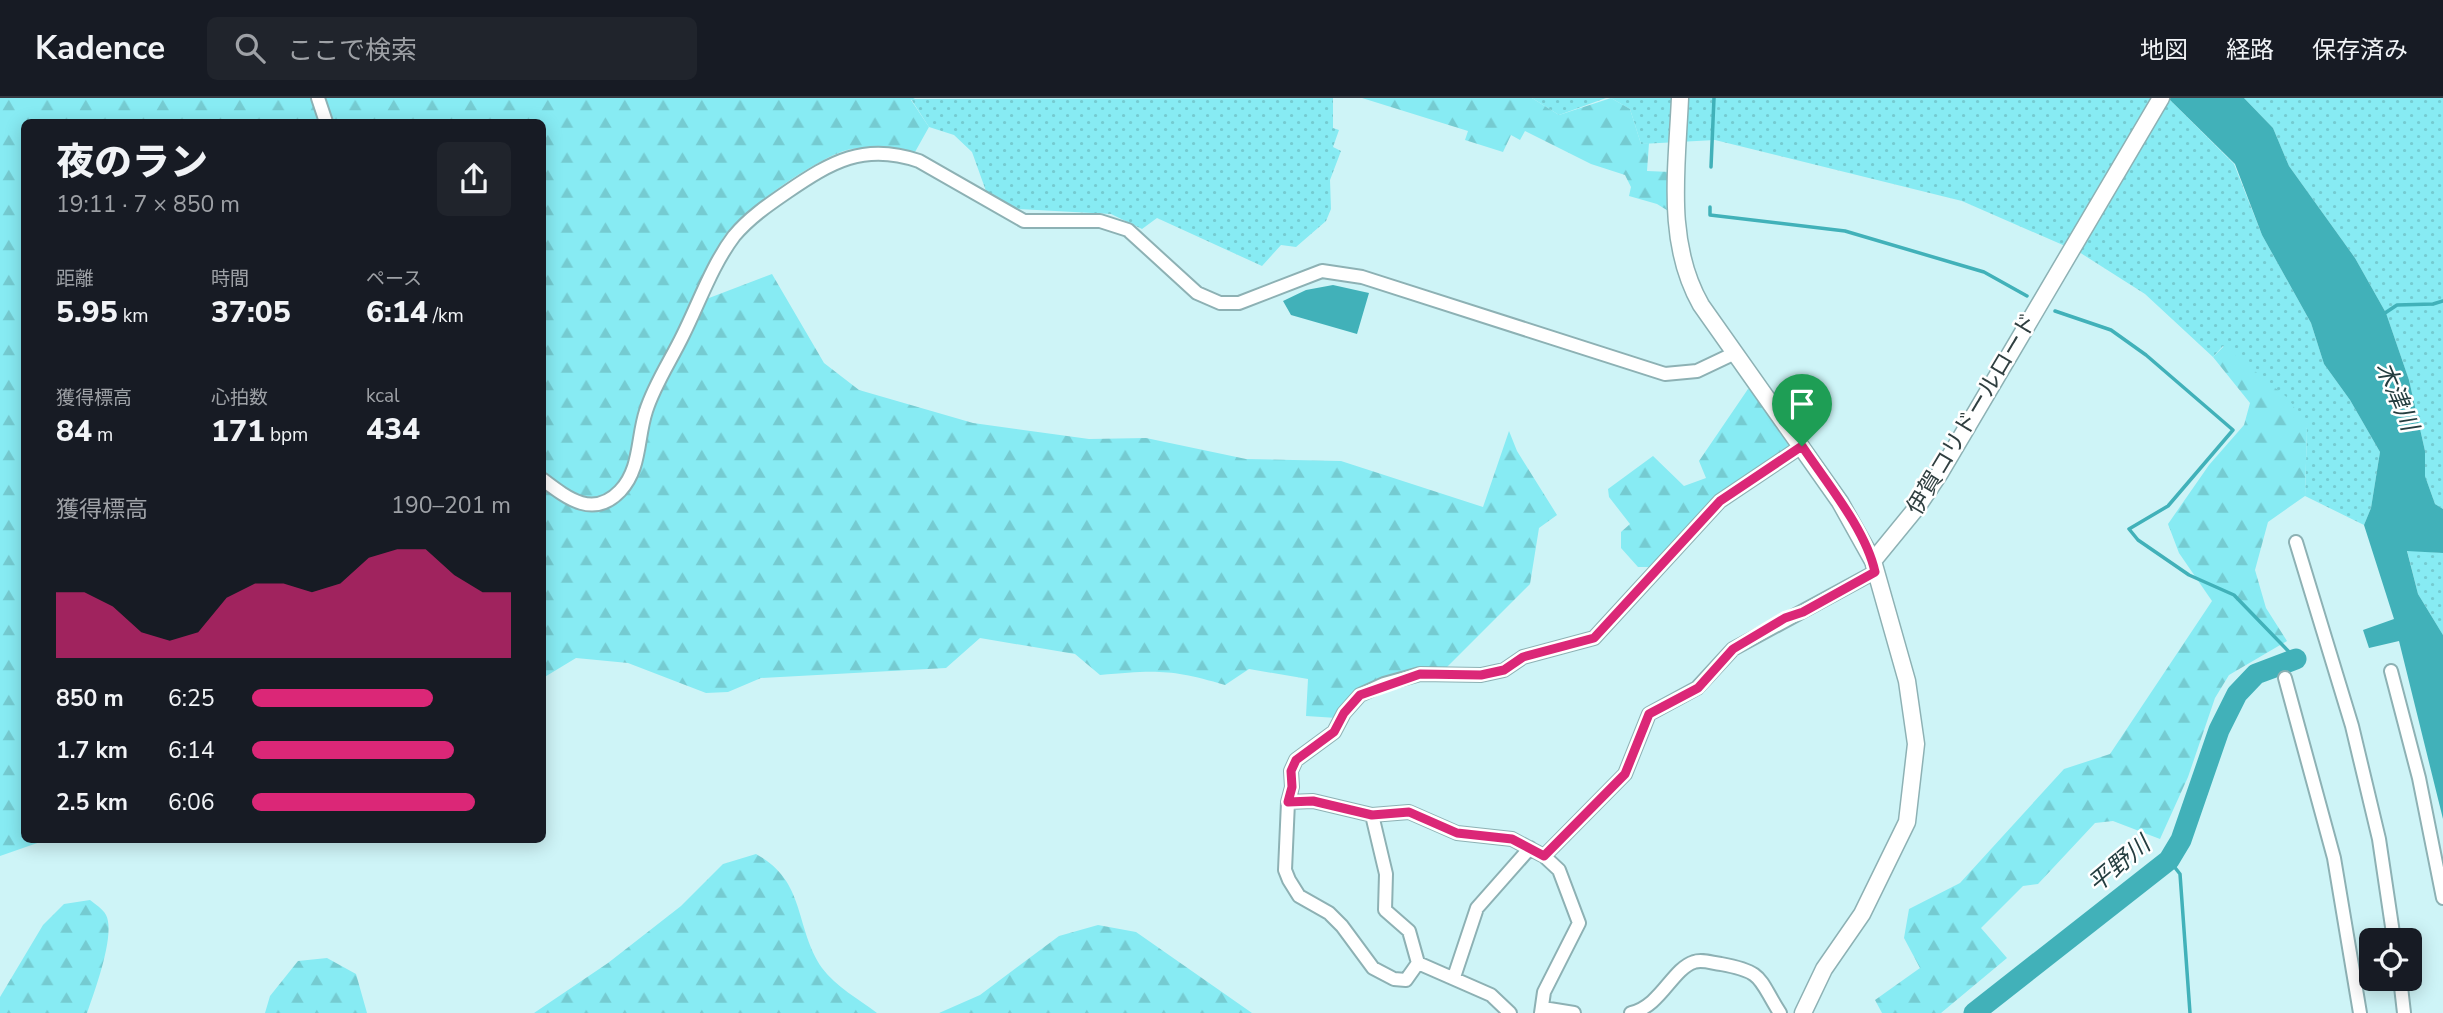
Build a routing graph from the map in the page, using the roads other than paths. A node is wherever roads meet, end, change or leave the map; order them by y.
1 (318, 98) edge
2 (1680, 98) edge
3 (2161, 98) edge
4 (325, 119) edge
5 (1735, 353) junction
6 (1802, 446) junction
7 (546, 482) edge
8 (2296, 541) dead end
9 (1874, 566) junction
10 (2390, 671) dead end
11 (2285, 678) dead end
12 (1288, 802) junction
13 (1372, 815) junction
14 (1530, 848) junction
15 (1544, 856) junction
16 (2443, 898) edge
17 (2392, 928) edge
18 (1418, 963) junction
19 (1454, 977) junction
20 (2401, 991) edge
21 (1542, 1010) edge
22 (1510, 1013) edge
23 (1574, 1013) edge
24 (1631, 1013) edge
25 (1780, 1013) edge
26 (1802, 1013) edge
27 (2360, 1013) edge
28 (2404, 1013) edge

1 - 4 street
2 - 5 street
3 - 9 street, 伊賀コリドールロード
5 - 6 street
5 - 7 street
6 - 9 street
6 - 12 street
8 - 17 street
9 - 15 street
9 - 26 street
10 - 16 street
11 - 27 street
12 - 13 street
12 - 18 street
13 - 14 street
13 - 18 street
14 - 15 street
14 - 19 street
15 - 21 street
18 - 19 street
19 - 22 street
20 - 28 street
21 - 23 street
24 - 25 street

